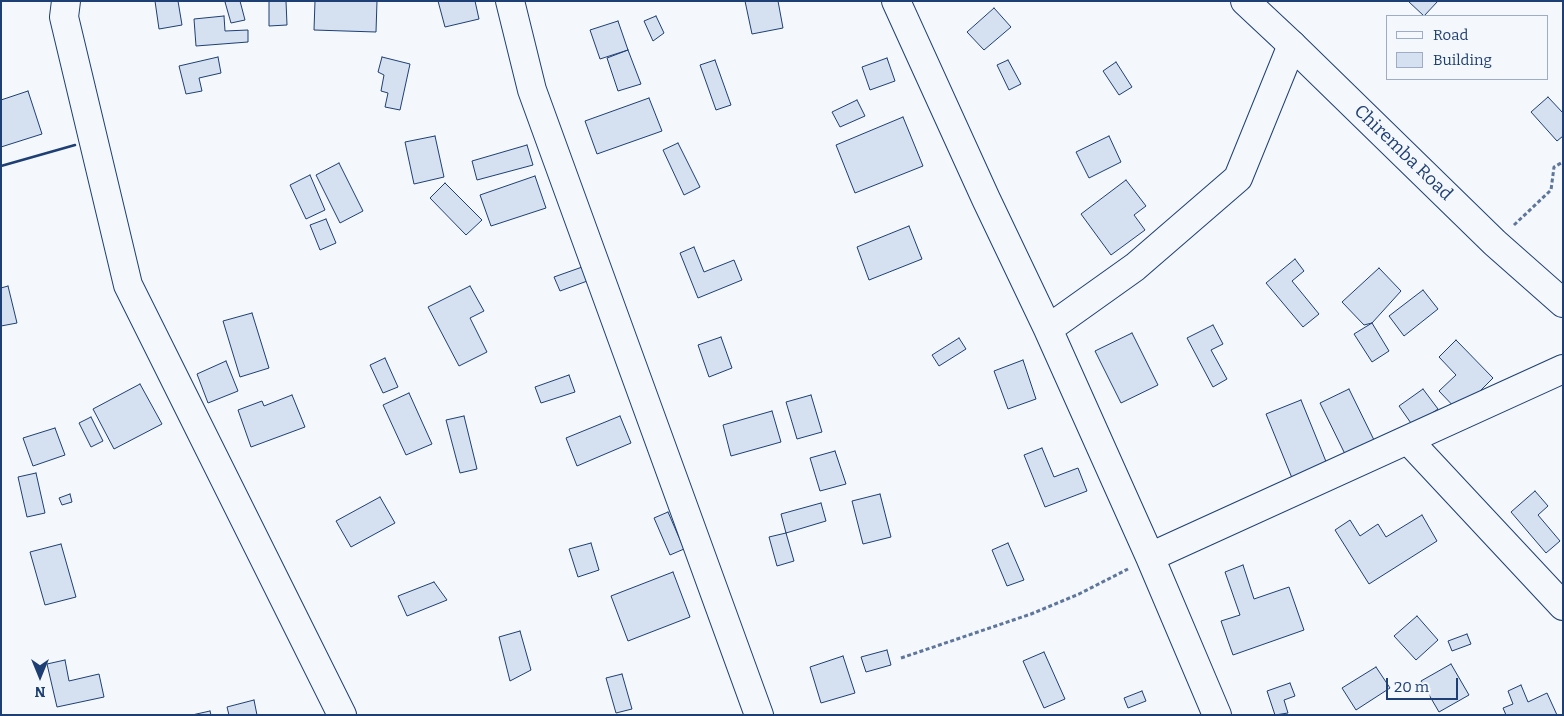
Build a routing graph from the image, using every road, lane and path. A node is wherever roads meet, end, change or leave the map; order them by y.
1 (66, 1) edge
2 (510, 1) edge
3 (896, 1) edge
4 (1245, 1) edge
5 (1292, 45) junction
6 (1563, 162) edge
7 (1495, 243) junction
8 (1563, 303) edge
9 (1048, 330) junction
10 (1563, 369) edge
11 (1408, 440) junction
12 (1150, 557) junction
13 (1563, 606) edge
14 (901, 658) dead end
15 (342, 715) edge
16 (759, 715) edge
17 (1217, 715) edge

1 - 15 street
2 - 16 street
3 - 9 street
4 - 5 street, Chiremba Road
5 - 7 street, Chiremba Road
5 - 9 street
6 - 7 path
7 - 8 street, Chiremba Road
9 - 12 street
10 - 11 street
11 - 12 street
11 - 13 street
12 - 14 path
12 - 17 street

